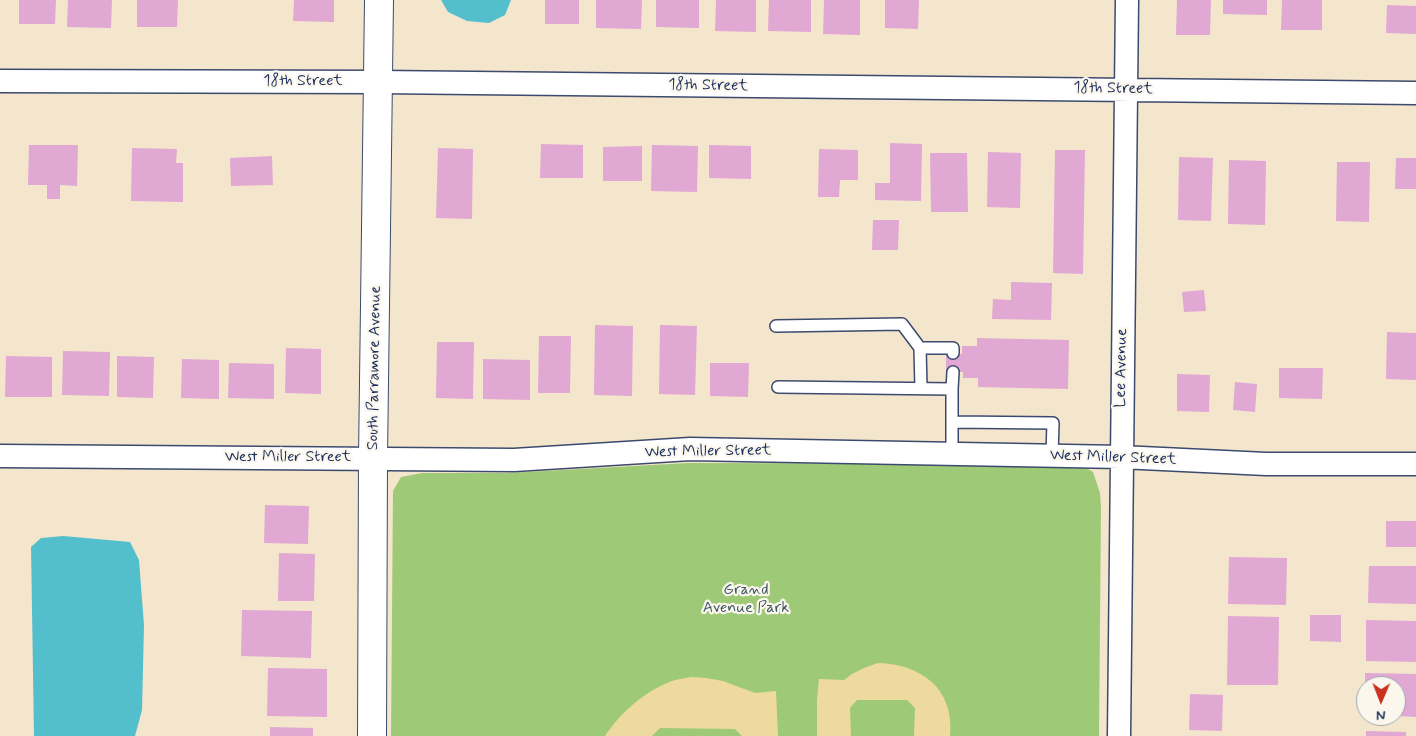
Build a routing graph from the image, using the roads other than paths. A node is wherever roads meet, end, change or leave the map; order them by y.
1 (379, 0) edge
2 (1127, 0) edge
3 (0, 81) edge
4 (379, 82) junction
5 (1126, 89) junction
6 (1416, 93) edge
7 (776, 326) dead end
8 (920, 348) junction
9 (953, 353) dead end
10 (952, 372) dead end
11 (778, 387) dead end
12 (921, 388) junction
13 (952, 389) junction
14 (952, 422) junction
15 (952, 454) junction
16 (0, 456) edge
17 (1052, 456) junction
18 (1121, 457) junction
19 (373, 458) junction
20 (1416, 464) edge
21 (372, 736) edge
22 (1119, 736) edge

1 - 4 street, South Parramore Avenue
2 - 5 street, Lee Avenue
3 - 4 street, 18th Street
4 - 5 street, 18th Street
4 - 19 street, South Parramore Avenue
5 - 6 street, 18th Street
5 - 18 street, Lee Avenue
7 - 8 lane
8 - 9 lane
8 - 12 lane
10 - 13 lane
11 - 12 lane
12 - 13 lane
13 - 14 lane
14 - 15 lane
14 - 17 lane
15 - 17 street, West Miller Street
15 - 19 street, West Miller Street
16 - 19 street, West Miller Street
17 - 18 street, West Miller Street
18 - 20 street, West Miller Street
18 - 22 street, Lee Avenue
19 - 21 street, South Parramore Avenue

